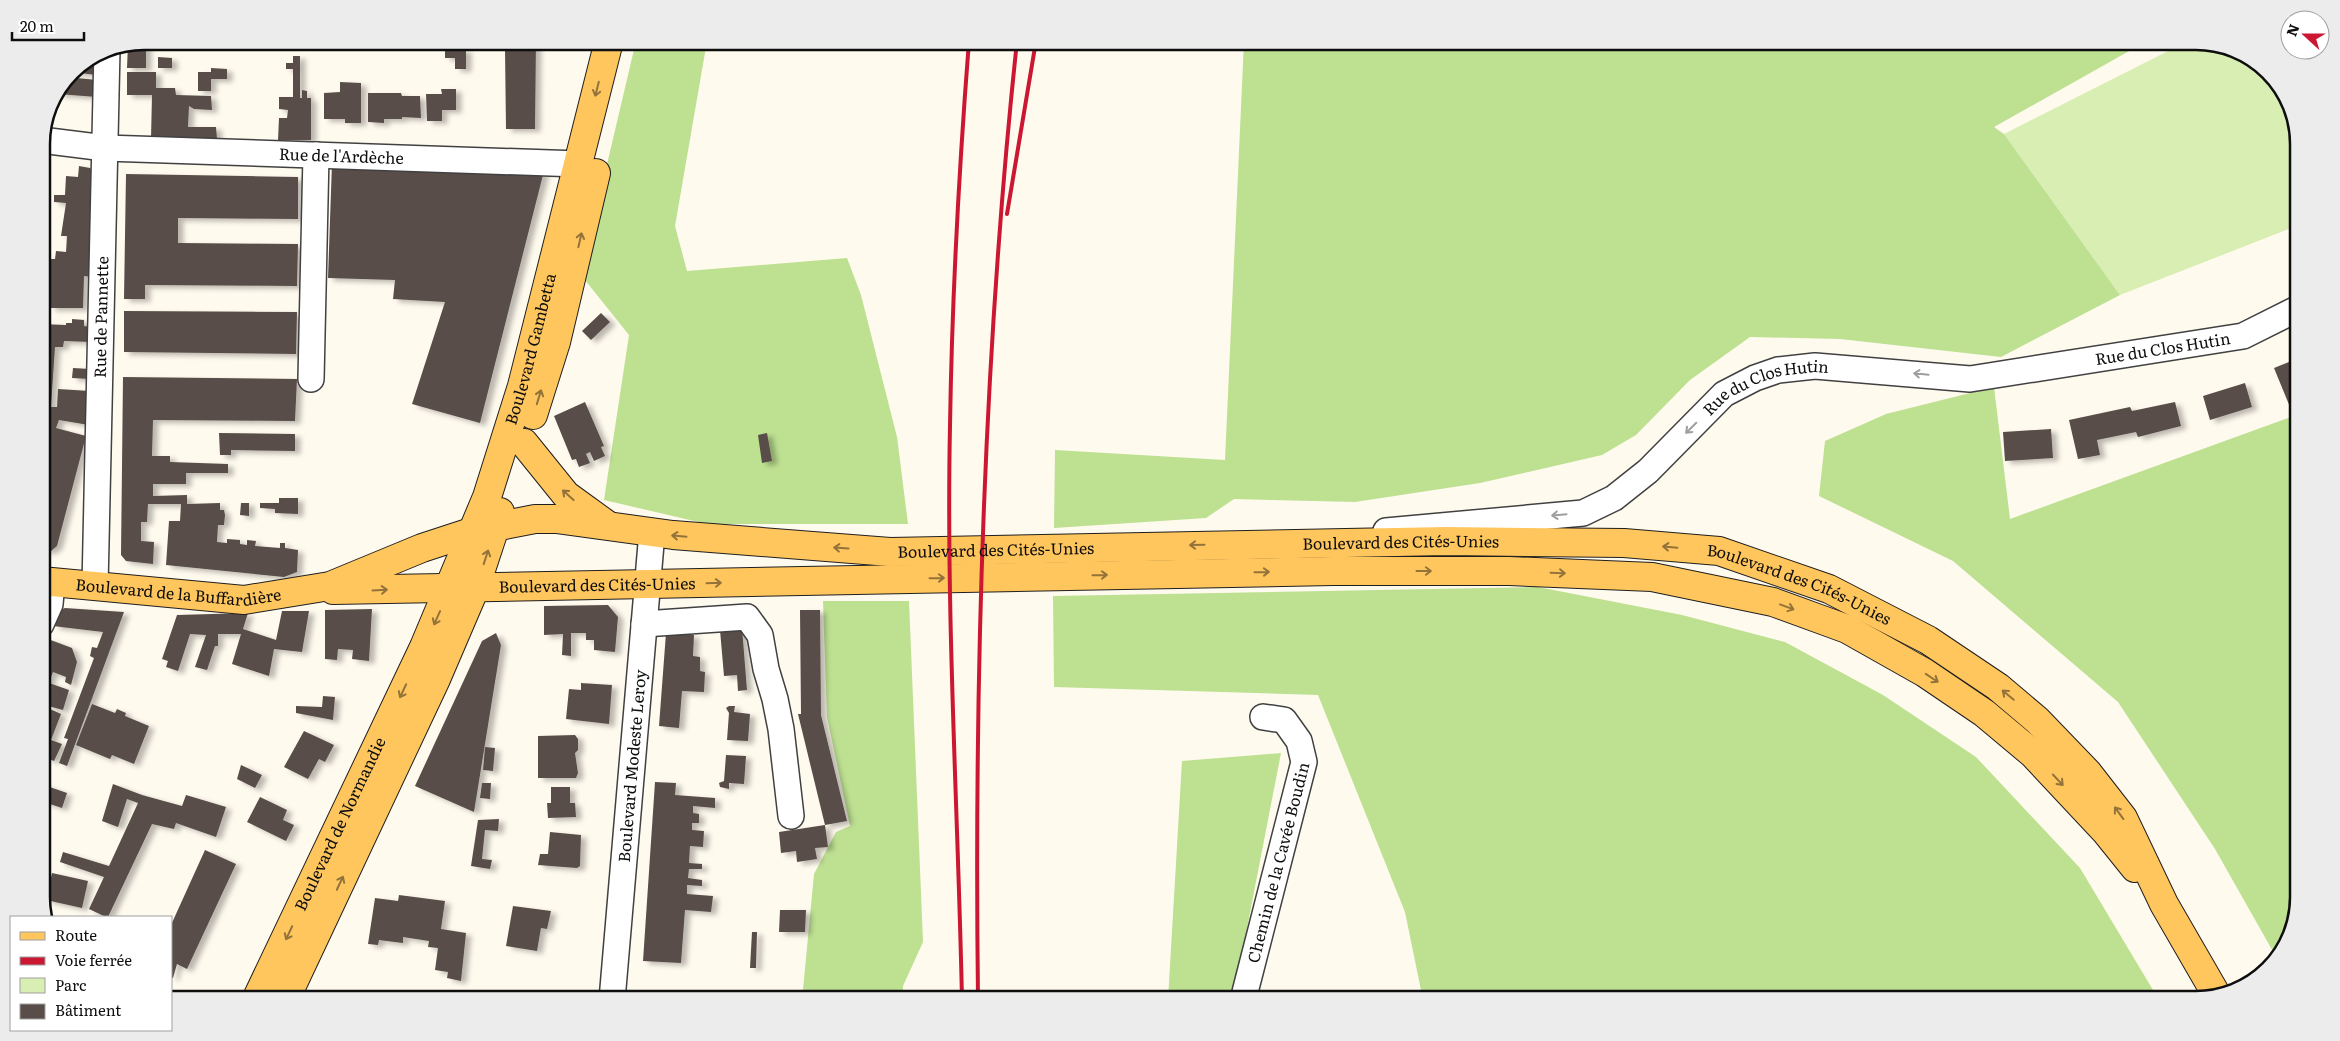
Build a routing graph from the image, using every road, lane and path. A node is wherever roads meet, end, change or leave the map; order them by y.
1 (607, 50) edge
2 (626, 50) edge
3 (107, 58) edge
4 (50, 141) edge
5 (105, 148) junction
6 (316, 154) junction
7 (579, 164) junction
8 (2290, 312) edge
9 (311, 379) dead end
10 (524, 443) junction
11 (606, 524) junction
12 (485, 529) junction
13 (652, 532) junction
14 (1264, 544) junction
15 (50, 582) edge
16 (648, 585) junction
17 (95, 586) junction
18 (509, 587) junction
19 (462, 589) junction
20 (314, 590) junction
21 (644, 624) junction
22 (424, 648) joint
23 (436, 679) junction
24 (1263, 717) dead end
25 (791, 816) dead end
26 (2164, 904) junction
27 (2213, 989) edge
28 (260, 991) edge
29 (288, 991) edge
30 (613, 991) edge
31 (1244, 991) edge

1 -> 7 main road, Boulevard Gambetta
10 -> 2 main road
3 - 5 street, Rue de Pannette
4 - 5 street, Rue de l'Ardèche
5 - 6 street, Rue de l'Ardèche
5 - 17 street, Rue de Pannette
6 - 7 street, Rue de l'Ardèche
6 - 9 street
7 - 12 main road, Boulevard Gambetta
8 -> 14 street, Rue du Clos Hutin
11 -> 10 main road
10 - 12 main road
11 - 12 main road, Boulevard des Cités-Unies
11 - 13 main road, Boulevard des Cités-Unies
12 - 19 main road, Boulevard Gambetta
12 - 20 main road, Boulevard de la Buffardière
14 -> 13 main road, Boulevard des Cités-Unies
13 - 16 street, Boulevard Modeste Leroy
26 -> 14 main road, Boulevard des Cités-Unies
15 - 17 main road, Boulevard de la Buffardière
16 - 18 main road, Boulevard des Cités-Unies
16 - 21 street, Boulevard Modeste Leroy
16 -> 26 main road, Boulevard des Cités-Unies
17 - 20 main road, Boulevard de la Buffardière
18 - 19 main road, Boulevard des Cités-Unies
18 - 23 main road
20 -> 19 main road, Boulevard de la Buffardière
19 -> 22 main road, Boulevard Gambetta
19 - 23 main road
21 - 25 street
21 - 30 street, Boulevard Modeste Leroy
22 -> 28 main road, Boulevard de Normandie
29 -> 23 main road, Boulevard de Normandie
24 - 31 street, Chemin de la Cavée Boudin
26 - 27 main road, Boulevard des Cités-Unies

